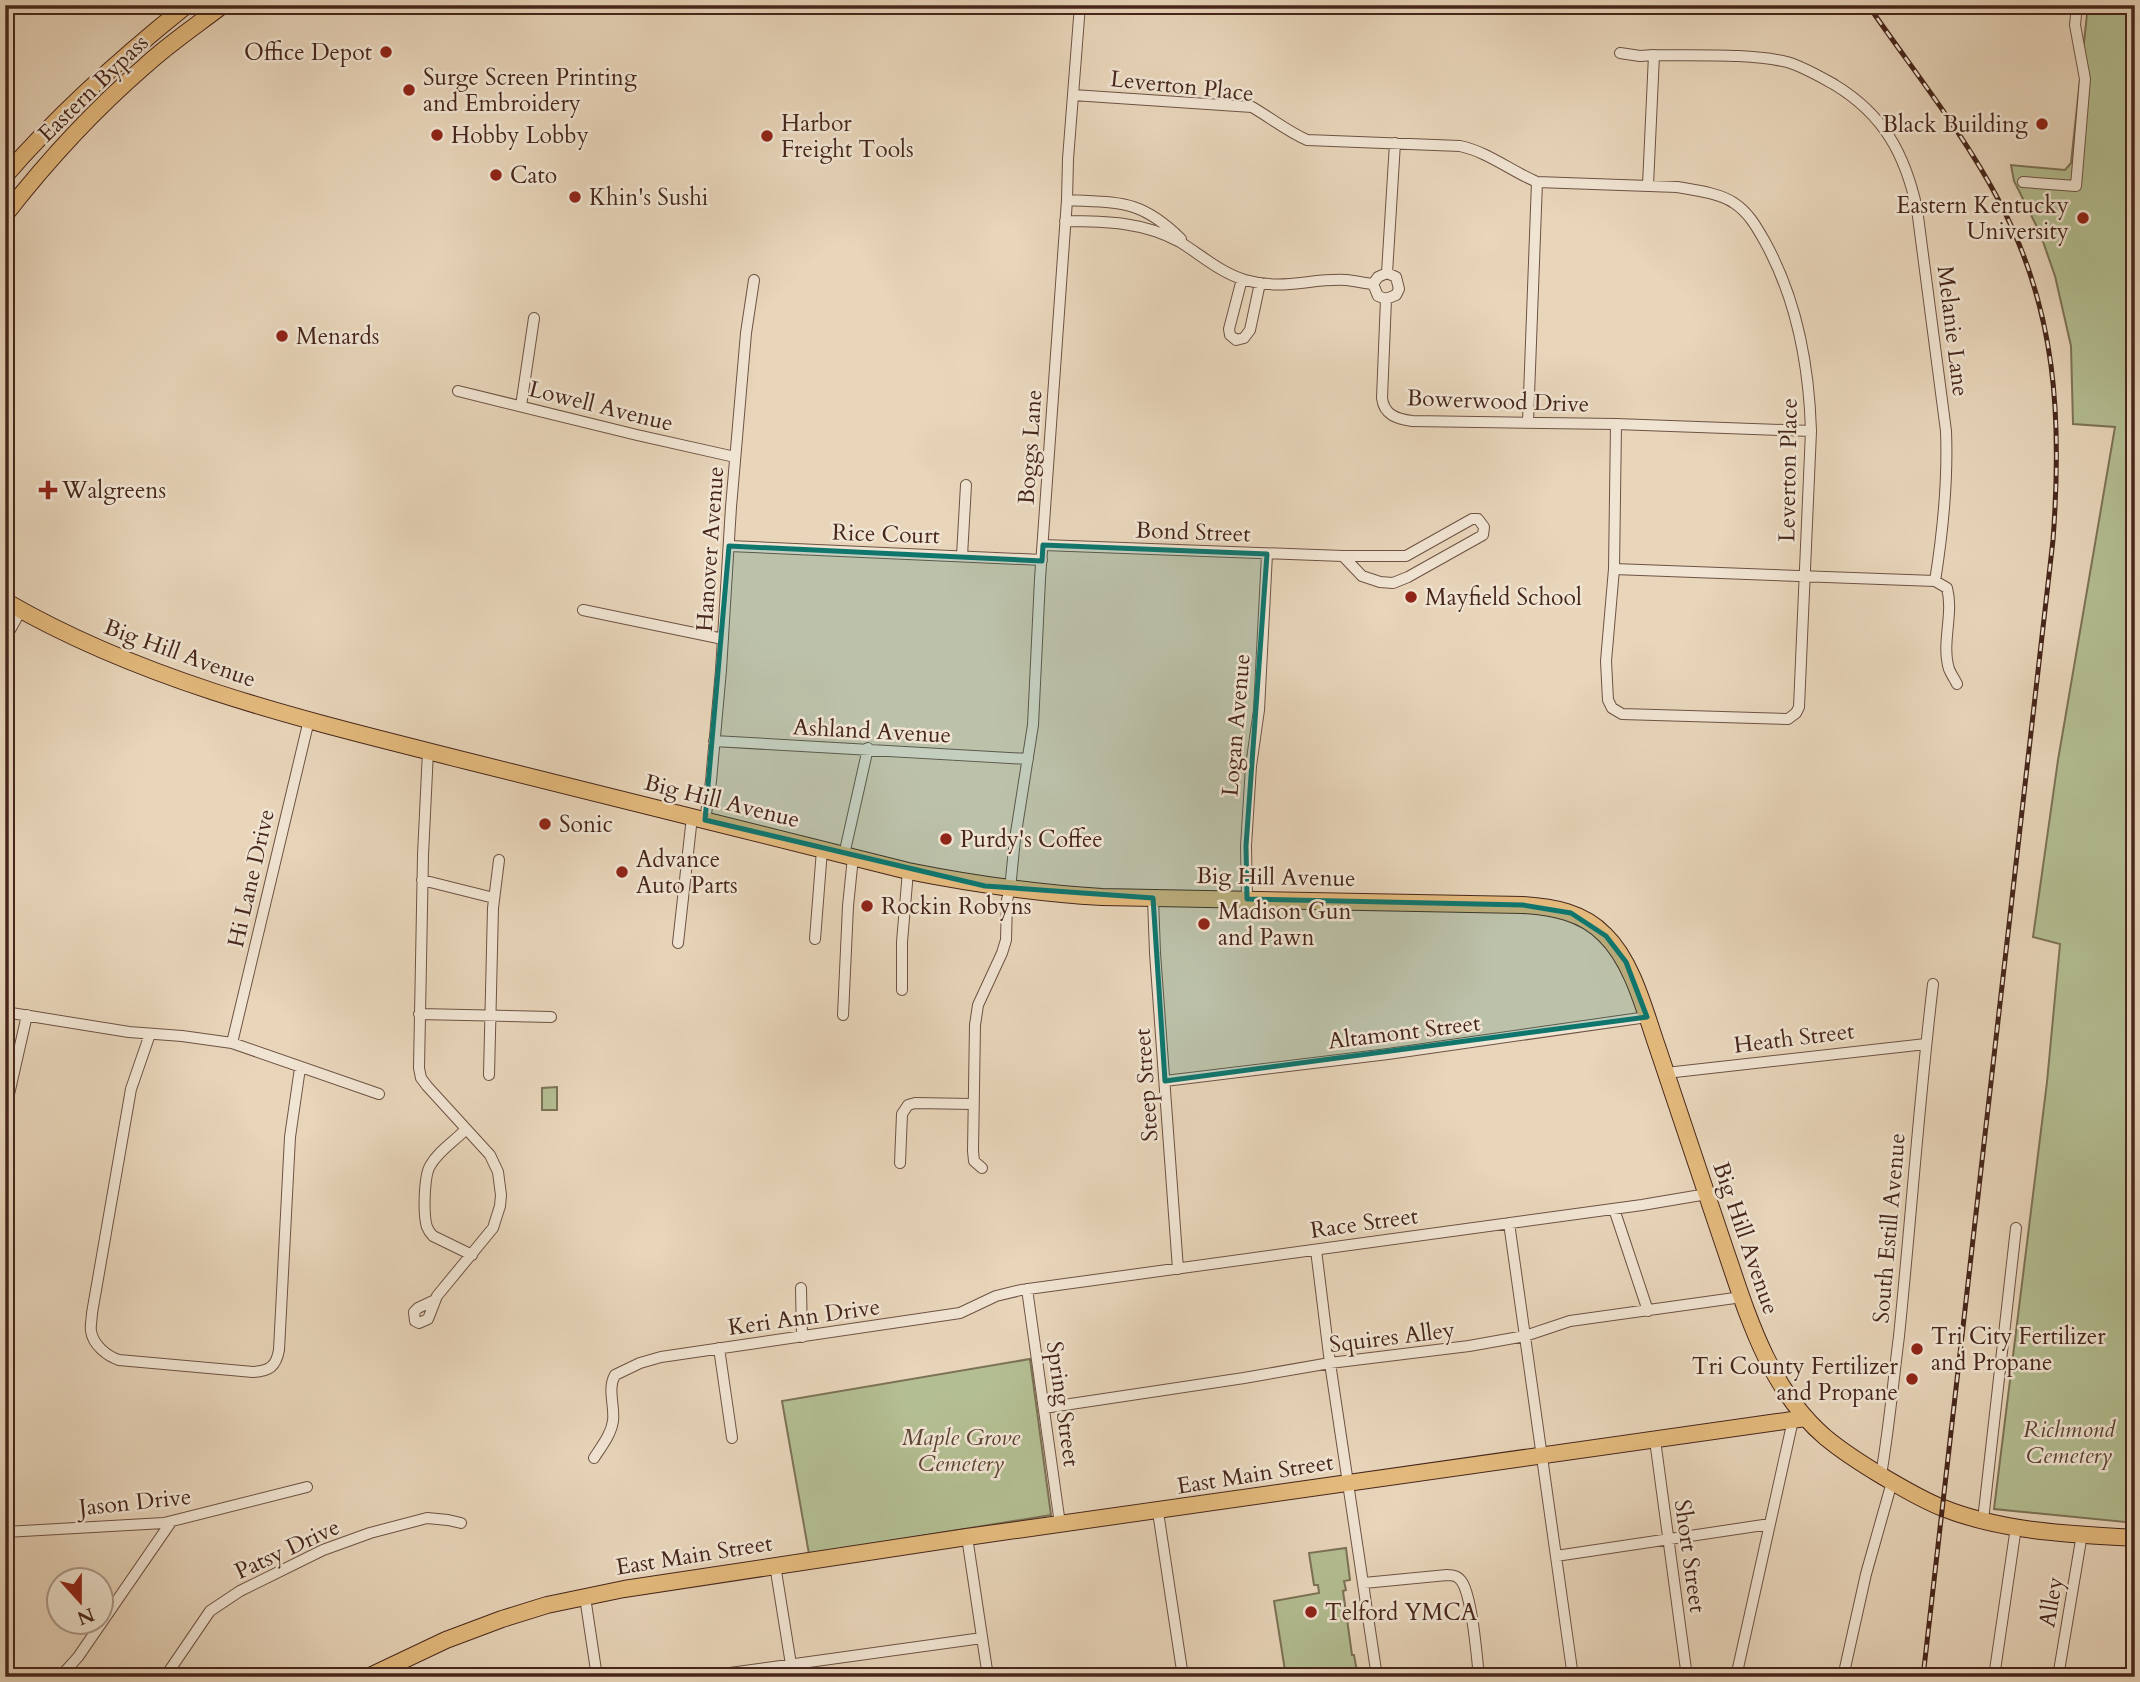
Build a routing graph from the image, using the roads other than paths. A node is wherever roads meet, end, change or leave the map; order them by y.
1 (187, 5) edge
2 (223, 5) edge
3 (1080, 5) edge
4 (2077, 5) edge
5 (1620, 53) dead end
6 (1654, 55) junction
7 (1073, 95) junction
8 (1395, 143) junction
9 (5, 176) edge
10 (1537, 182) junction
11 (2023, 182) dead end
12 (1648, 185) junction
13 (1067, 200) junction
14 (5, 215) edge
15 (1065, 221) junction
16 (1188, 247) junction
17 (1387, 273) junction
18 (1242, 279) junction
19 (754, 280) dead end
20 (1260, 283) junction
21 (1373, 284) junction
22 (1386, 299) junction
23 (534, 318) dead end
24 (458, 391) dead end
25 (521, 406) junction
26 (1528, 422) junction
27 (1616, 424) junction
28 (1811, 431) junction
29 (735, 457) junction
30 (966, 485) dead end
31 (1043, 545) junction
32 (729, 546) junction
33 (1267, 554) junction
34 (962, 556) junction
35 (1343, 556) junction
36 (1042, 560) junction
37 (1614, 569) junction
38 (1804, 576) junction
39 (1935, 581) junction
40 (5, 601) edge
41 (21, 610) junction
42 (583, 610) dead end
43 (6, 635) edge
44 (723, 639) junction
45 (1957, 684) dead end
46 (309, 720) junction
47 (714, 741) junction
48 (868, 748) junction
49 (428, 751) junction
50 (1028, 760) junction
51 (698, 819) junction
52 (822, 850) junction
53 (849, 856) junction
54 (499, 860) dead end
55 (908, 871) junction
56 (422, 880) junction
57 (1010, 889) junction
58 (494, 898) junction
59 (1153, 898) junction
60 (1247, 900) junction
61 (815, 939) dead end
62 (678, 943) dead end
63 (1933, 984) dead end
64 (902, 990) dead end
65 (5, 1012) edge
66 (419, 1014) junction
67 (843, 1015) dead end
68 (27, 1016) junction
69 (490, 1016) junction
70 (551, 1017) dead end
71 (1647, 1017) junction
72 (150, 1034) junction
73 (232, 1043) junction
74 (1926, 1044) junction
75 (300, 1068) junction
76 (1666, 1073) junction
77 (489, 1075) dead end
78 (1165, 1081) junction
79 (379, 1094) dead end
80 (973, 1104) junction
81 (5, 1112) edge
82 (466, 1129) junction
83 (900, 1163) dead end
84 (982, 1168) dead end
85 (1707, 1194) junction
86 (1614, 1209) junction
87 (1508, 1223) junction
88 (2016, 1228) dead end
89 (1316, 1250) junction
90 (472, 1255) junction
91 (1178, 1269) junction
92 (801, 1288) dead end
93 (1027, 1289) junction
94 (1742, 1297) junction
95 (435, 1300) dead end
96 (1648, 1311) junction
97 (1525, 1336) junction
98 (802, 1337) junction
99 (719, 1348) junction
100 (1330, 1363) junction
101 (1044, 1408) junction
102 (1799, 1419) junction
103 (732, 1438) dead end
104 (1655, 1440) junction
105 (1542, 1456) junction
106 (594, 1458) dead end
107 (1886, 1478) junction
108 (1349, 1483) junction
109 (307, 1487) dead end
110 (1158, 1511) junction
111 (1983, 1520) junction
112 (171, 1522) junction
113 (461, 1523) dead end
114 (1060, 1524) junction
115 (1770, 1524) junction
116 (2016, 1527) junction
117 (5, 1532) edge
118 (2082, 1534) junction
119 (967, 1537) junction
120 (2135, 1538) edge
121 (1668, 1539) junction
122 (1556, 1556) junction
123 (775, 1565) junction
124 (1364, 1583) junction
125 (585, 1597) junction
126 (982, 1638) junction
127 (792, 1665) junction
128 (71, 1667) junction
129 (1687, 1675) edge
130 (60, 1677) edge
131 (78, 1677) edge
132 (165, 1677) edge
133 (368, 1677) edge
134 (597, 1677) edge
135 (701, 1677) edge
136 (793, 1677) edge
137 (988, 1677) edge
138 (1183, 1677) edge
139 (1377, 1677) edge
140 (1479, 1677) edge
141 (1573, 1677) edge
142 (1666, 1677) edge
143 (1736, 1677) edge
144 (1843, 1677) edge
145 (1994, 1677) edge
146 (2057, 1677) edge

1 - 9 main road, Eastern Bypass
2 - 14 main road, Eastern Bypass
3 - 7 street, Boggs Lane
4 - 11 street
5 - 6 street, Melanie Lane
6 - 12 street
6 - 39 street, Melanie Lane
7 - 8 street, Leverton Place
7 - 13 street, Boggs Lane
8 - 10 street, Leverton Place
8 - 17 street
10 - 12 street, Leverton Place
10 - 26 street
12 - 28 street, Leverton Place
13 - 15 street, Boggs Lane
13 - 16 street
15 - 16 street
15 - 31 street, Boggs Lane
16 - 18 street
17 - 21 street
17 - 22 street
18 - 20 street
18 - 20 street
19 - 29 street, Hanover Avenue
20 - 21 street
21 - 22 street
22 - 26 street, Bowerwood Drive
23 - 25 street
24 - 25 street, Lowell Avenue
25 - 29 street, Lowell Avenue
26 - 27 street, Bowerwood Drive
27 - 28 street, Bowerwood Drive
27 - 37 street, Leverton Place
28 - 38 street, Leverton Place
29 - 32 street, Hanover Avenue
30 - 34 street
31 - 33 street, Bond Street
31 - 36 street, Boggs Lane
32 - 34 street, Rice Court
32 - 44 street, Hanover Avenue
33 - 35 street, Bond Street
33 - 60 street, Logan Avenue
34 - 36 street, Rice Court
35 - 35 street, Bond Street
36 - 50 street, Boggs Lane
37 - 38 street
37 - 38 street, Leverton Place
38 - 39 street
39 - 45 street
40 - 41 main road, Big Hill Avenue
41 - 43 street
41 - 46 main road, Big Hill Avenue
42 - 44 street
44 - 47 street, Hanover Avenue
46 - 49 main road, Big Hill Avenue
46 - 73 street, Hi Lane Drive
47 - 48 street, Ashland Avenue
47 - 51 street, Hanover Avenue
48 - 50 street, Ashland Avenue
48 - 53 street
49 - 51 main road, Big Hill Avenue
49 - 56 street
50 - 57 street, Boggs Lane
51 - 52 main road, Big Hill Avenue
51 - 62 street, Hanover Avenue
52 - 53 main road, Big Hill Avenue
52 - 61 street
53 - 55 main road, Big Hill Avenue
53 - 67 street
54 - 58 street
55 - 57 main road, Big Hill Avenue
55 - 64 street
56 - 58 street
56 - 66 street
57 - 59 main road, Big Hill Avenue
57 - 80 street, Boggs Lane
58 - 69 street
59 - 60 main road, Big Hill Avenue
59 - 78 street, Steep Street
60 - 71 main road, Big Hill Avenue
63 - 74 street, South Estill Avenue
65 - 68 street
66 - 69 street
66 - 82 street
68 - 72 street
68 - 81 street
69 - 70 street
69 - 77 street
71 - 76 main road, Big Hill Avenue
71 - 78 street, Altamont Street
72 - 73 street
72 - 75 street
73 - 75 street
74 - 76 street, Heath Street
74 - 107 street, South Estill Avenue
75 - 79 street
76 - 85 main road, Big Hill Avenue
78 - 91 street, Steep Street
80 - 83 street
80 - 84 street, Boggs Lane
82 - 90 street
82 - 90 street
85 - 86 street, Race Street
85 - 94 main road, Big Hill Avenue
86 - 87 street, Race Street
86 - 96 street
87 - 89 street, Race Street
87 - 97 street
88 - 111 street
89 - 91 street, Race Street
89 - 100 street
90 - 95 street
91 - 93 street, Race Street
92 - 98 street
93 - 98 street, Keri Ann Drive
93 - 101 street, Spring Street
94 - 96 street, Squires Alley
94 - 102 main road, Big Hill Avenue
96 - 97 street, Squires Alley
97 - 100 street, Squires Alley
97 - 105 street
98 - 99 street, Keri Ann Drive
99 - 103 street
99 - 106 street, Keri Ann Drive
100 - 101 street, Squires Alley
100 - 108 street
101 - 114 street, Spring Street
102 - 104 main road, East Main Street
102 - 107 main road
102 - 115 street
104 - 105 main road, East Main Street
104 - 121 street, Short Street
105 - 108 main road, East Main Street
105 - 122 street
107 - 111 main road
107 - 144 street, South Estill Avenue
108 - 110 main road, East Main Street
108 - 124 street
109 - 112 street, Jason Drive
110 - 114 main road, East Main Street
110 - 138 street
111 - 116 main road
112 - 117 street, Jason Drive
112 - 128 street
113 - 132 street, Patsy Drive
114 - 119 main road, East Main Street
115 - 121 street
115 - 143 street
116 - 118 main road
116 - 145 street
118 - 120 main road
118 - 146 street, Alley
119 - 123 main road, East Main Street
119 - 126 street
121 - 122 street
121 - 129 street, Short Street
122 - 141 street
123 - 125 main road, East Main Street
123 - 127 street
124 - 139 street
124 - 140 street
125 - 133 main road, East Main Street
125 - 134 street
126 - 127 street
126 - 137 street
127 - 135 street
127 - 136 street
128 - 130 street
128 - 131 street
129 - 142 street

